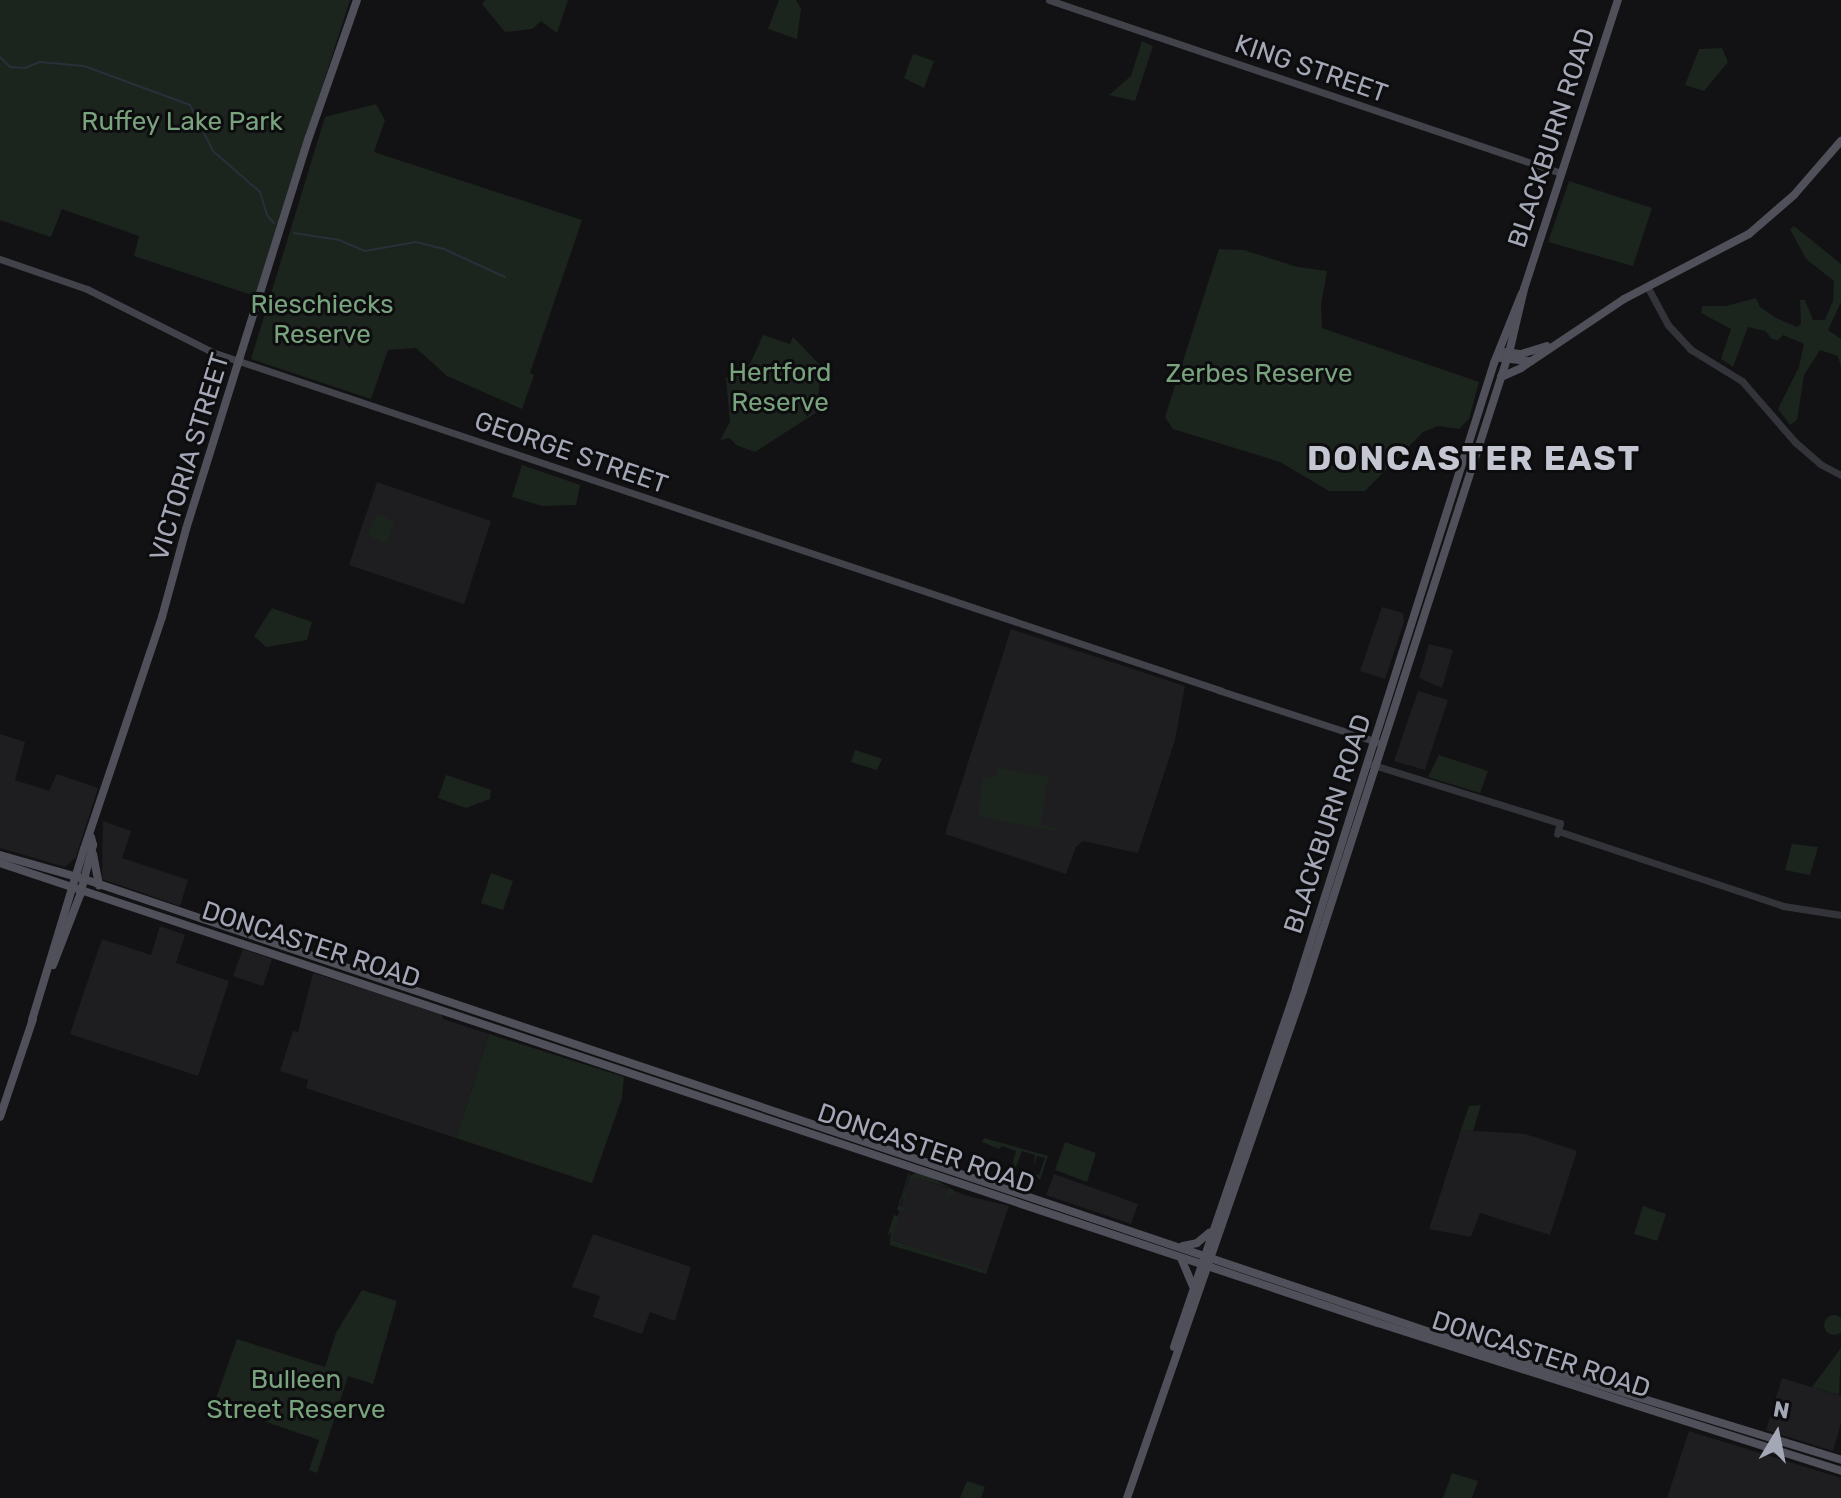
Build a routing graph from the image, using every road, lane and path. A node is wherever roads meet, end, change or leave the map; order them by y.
1 (357, 0) edge
2 (1049, 0) edge
3 (1618, 0) edge
4 (1841, 141) edge
5 (1561, 173) junction
6 (0, 259) edge
7 (1647, 286) junction
8 (1551, 344) junction
9 (1501, 356) junction
10 (240, 361) junction
11 (1531, 361) junction
12 (1501, 377) junction
13 (1841, 475) edge
14 (1422, 608) junction
15 (1379, 742) junction
16 (1372, 764) junction
17 (92, 840) junction
18 (0, 855) edge
19 (0, 863) edge
20 (79, 883) junction
21 (99, 885) junction
22 (130, 895) junction
23 (115, 901) junction
24 (77, 904) junction
25 (1841, 915) edge
26 (161, 916) junction
27 (196, 918) junction
28 (237, 941) junction
29 (32, 1020) junction
30 (632, 1069) junction
31 (0, 1117) edge
32 (966, 1175) junction
33 (964, 1185) junction
34 (1215, 1232) junction
35 (1174, 1246) junction
36 (1181, 1258) junction
37 (1206, 1261) junction
38 (1229, 1263) junction
39 (1193, 1287) junction
40 (1170, 1371) junction
41 (1545, 1373) junction
42 (1841, 1460) edge
43 (1841, 1471) edge
44 (1127, 1498) edge

1 - 10 main road, VICTORIA STREET
2 - 5 main road, KING STREET
3 - 5 main road, BLACKBURN ROAD
4 - 7 main road
5 - 9 main road, BLACKBURN ROAD
6 - 10 main road, GEORGE STREET
7 - 8 main road
7 - 13 street
8 - 9 main road
8 - 11 main road
9 - 11 main road
9 - 12 main road, BLACKBURN ROAD
9 - 14 main road, BLACKBURN ROAD
10 - 15 main road, GEORGE STREET
10 - 17 main road, VICTORIA STREET
11 - 12 main road
12 - 14 main road, BLACKBURN ROAD
14 - 15 main road, BLACKBURN ROAD
15 - 16 main road, BLACKBURN ROAD
16 - 25 street
16 - 34 main road, BLACKBURN ROAD
17 - 20 main road, VICTORIA STREET
17 - 21 main road
18 - 20 main road, DONCASTER ROAD
19 - 20 main road, DONCASTER ROAD
20 - 21 main road, DONCASTER ROAD
20 - 23 main road, DONCASTER ROAD
20 - 24 main road
20 - 29 main road
21 - 22 main road, DONCASTER ROAD
22 - 26 main road
22 - 27 main road, DONCASTER ROAD
23 - 24 main road
23 - 26 main road, DONCASTER ROAD
24 - 29 main road
26 - 28 main road, DONCASTER ROAD
27 - 28 main road
27 - 30 main road, DONCASTER ROAD
28 - 30 main road, DONCASTER ROAD
29 - 31 main road
30 - 32 main road, DONCASTER ROAD
30 - 33 main road, DONCASTER ROAD
32 - 33 main road
32 - 35 main road, DONCASTER ROAD
33 - 36 main road, DONCASTER ROAD
34 - 35 main road
34 - 37 main road, BLACKBURN ROAD
34 - 38 main road
35 - 37 main road, DONCASTER ROAD
36 - 37 main road, DONCASTER ROAD
36 - 39 main road
37 - 38 main road, DONCASTER ROAD
37 - 39 main road, BLACKBURN ROAD
37 - 40 main road, BLACKBURN ROAD
37 - 41 main road, DONCASTER ROAD
38 - 41 main road, DONCASTER ROAD
39 - 40 main road, BLACKBURN ROAD
40 - 44 main road, BLACKBURN ROAD
41 - 42 main road, DONCASTER ROAD
41 - 43 main road, DONCASTER ROAD

